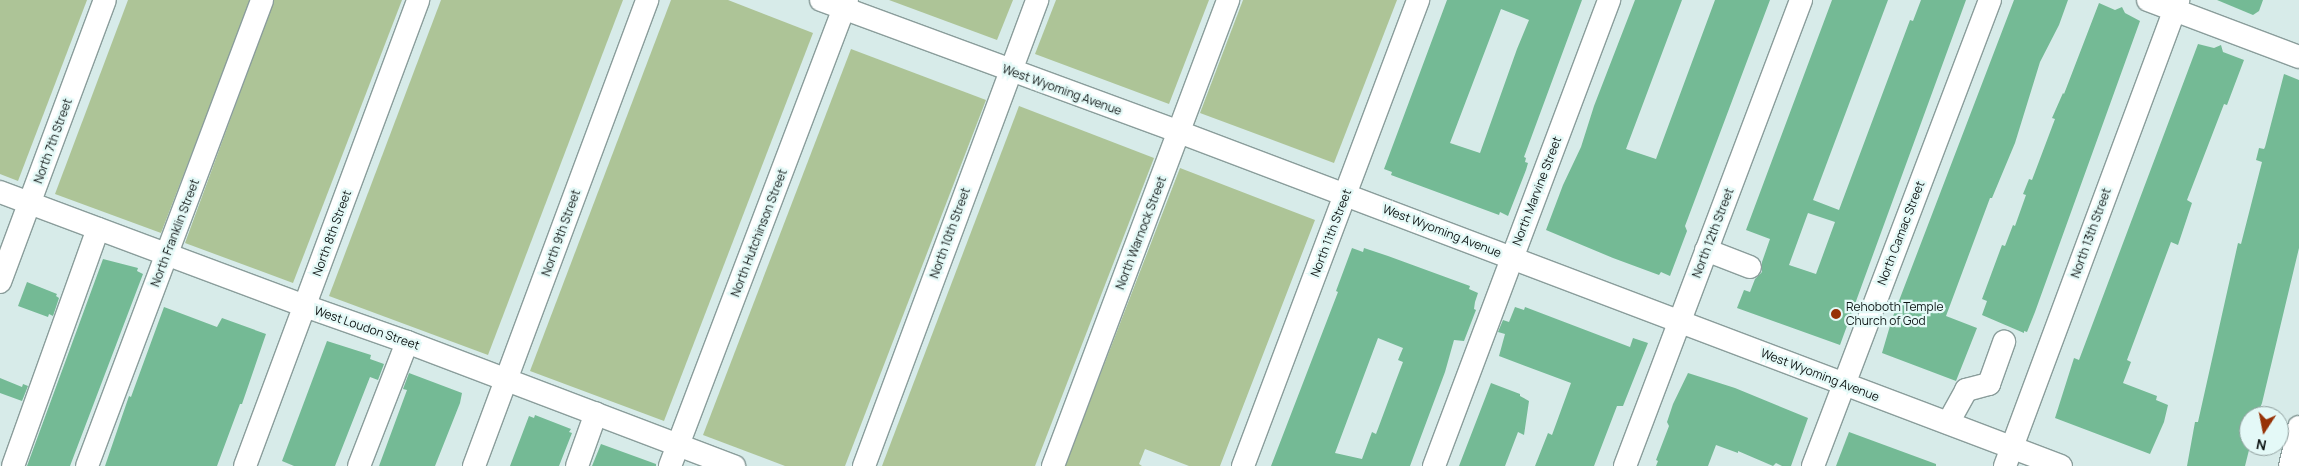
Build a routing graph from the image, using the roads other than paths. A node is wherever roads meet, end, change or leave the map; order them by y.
1 (105, 0) edge
2 (262, 0) edge
3 (418, 0) edge
4 (647, 0) edge
5 (821, 0) edge
6 (1037, 0) edge
7 (1228, 0) edge
8 (1418, 0) edge
9 (1609, 0) edge
10 (1801, 0) edge
11 (1990, 0) edge
12 (2148, 0) edge
13 (845, 4) edge
14 (2176, 5) edge
15 (2299, 57) edge
16 (1010, 71) junction
17 (1179, 132) junction
18 (0, 192) edge
19 (1345, 195) junction
20 (30, 203) junction
21 (98, 229) junction
22 (1706, 250) junction
23 (166, 255) junction
24 (1511, 258) junction
25 (1750, 268) dead end
26 (0, 282) edge
27 (305, 306) junction
28 (1679, 322) junction
29 (407, 342) junction
30 (2004, 342) dead end
31 (506, 380) junction
32 (1843, 383) junction
33 (596, 413) junction
34 (1948, 423) junction
35 (2299, 427) edge
36 (679, 444) junction
37 (2008, 457) edge
38 (13, 466) edge
39 (86, 466) edge
40 (244, 466) edge
41 (359, 466) edge
42 (474, 466) edge
43 (577, 466) edge
44 (670, 466) edge
45 (734, 466) edge
46 (864, 466) edge
47 (1053, 466) edge
48 (1243, 466) edge
49 (1434, 466) edge
50 (1624, 466) edge
51 (1813, 466) edge
52 (2061, 466) edge
53 (2290, 466) edge

1 - 20 street, North 7th Street
2 - 23 street, North Franklin Street
3 - 27 street, North 8th Street
4 - 31 street, North 9th Street
5 - 13 street, West Wyoming Avenue
6 - 16 street, North 10th Street
7 - 17 street, North Warnock Street
8 - 19 street, North 11th Street
9 - 24 street, North Marvine Street
10 - 22 street, North 12th Street
11 - 32 street, North Camac Street
12 - 14 street
13 - 16 street, West Wyoming Avenue
13 - 36 street, North Hutchinson Street
14 - 15 street
14 - 37 street, North 13th Street
16 - 17 street, West Wyoming Avenue
16 - 46 street, North 10th Street
17 - 19 street, West Wyoming Avenue
17 - 47 street, North Warnock Street
18 - 20 street, West Loudon Street
19 - 24 street, West Wyoming Avenue
19 - 48 street, North 11th Street
20 - 21 street, West Loudon Street
20 - 26 street, North 7th Street
21 - 23 street, West Loudon Street
21 - 38 street
22 - 25 street
22 - 28 street, North 12th Street
23 - 27 street, West Loudon Street
23 - 39 street, North Franklin Street
24 - 28 street, West Wyoming Avenue
24 - 49 street, North Marvine Street
27 - 29 street, West Loudon Street
27 - 40 street, North 8th Street
28 - 32 street, West Wyoming Avenue
28 - 50 street, North 12th Street
29 - 31 street, West Loudon Street
29 - 41 street
30 - 34 street
31 - 33 street, West Loudon Street
31 - 42 street, North 9th Street
32 - 34 street, West Wyoming Avenue
32 - 51 street, North Camac Street
33 - 36 street, West Loudon Street
33 - 43 street
34 - 37 street, West Wyoming Avenue
35 - 53 street
36 - 44 street, North Hutchinson Street
36 - 45 street, West Loudon Street
37 - 52 street, West Wyoming Avenue

